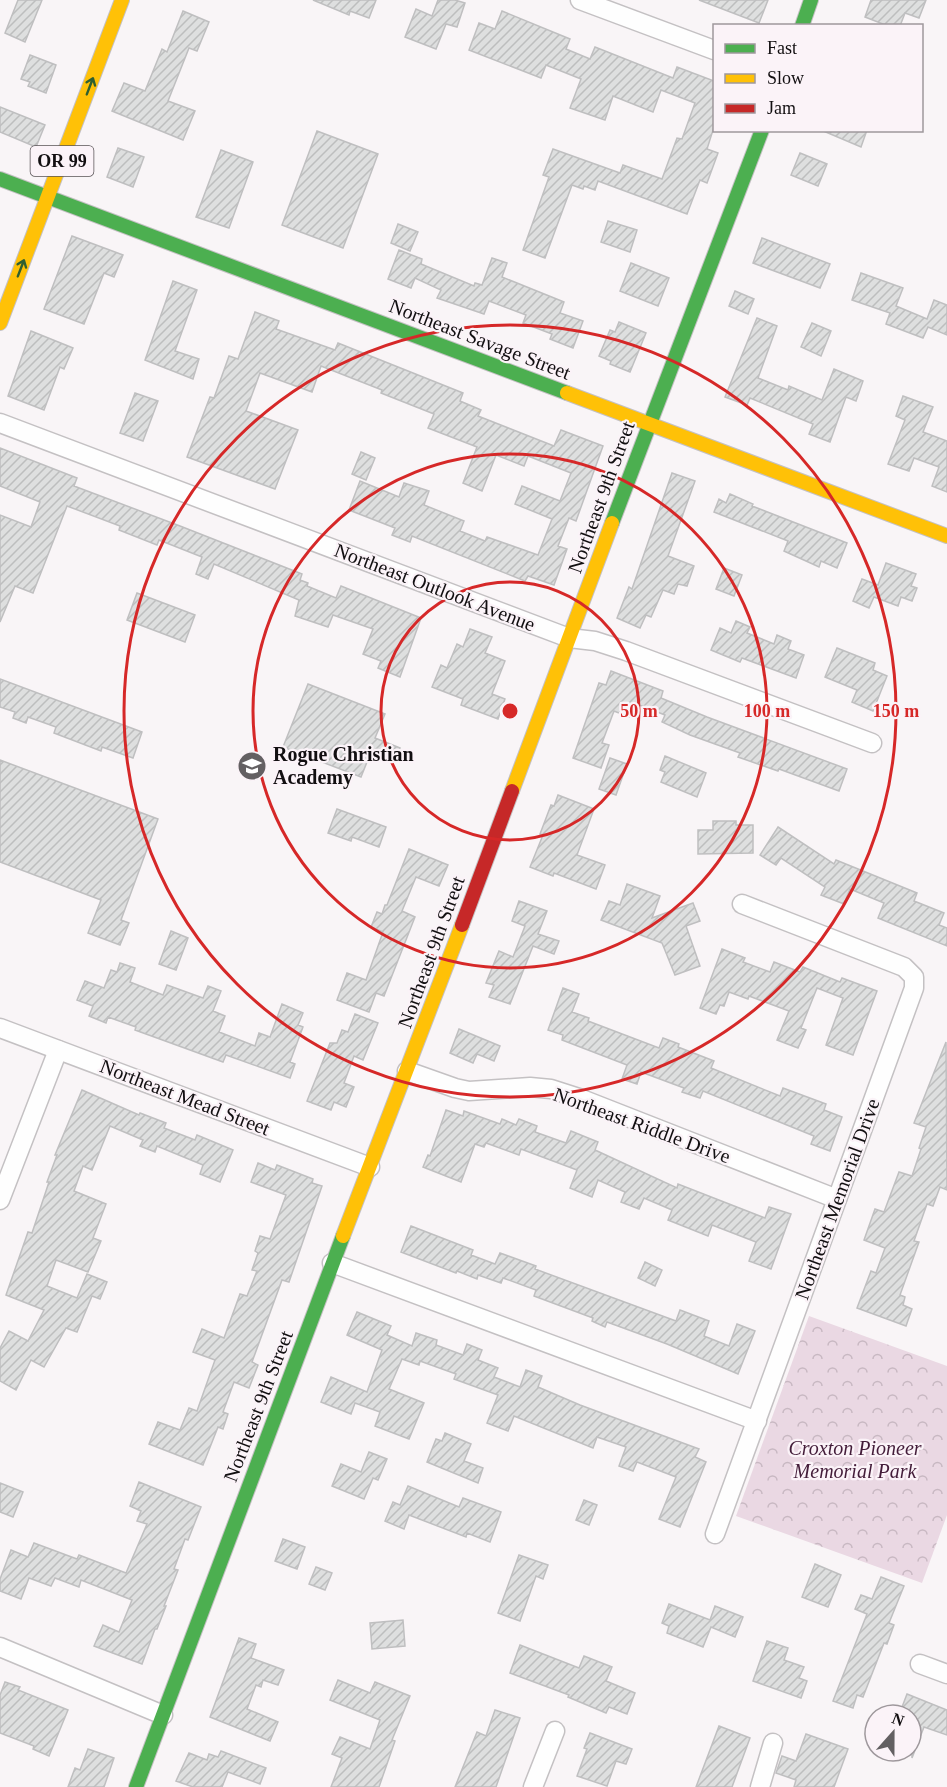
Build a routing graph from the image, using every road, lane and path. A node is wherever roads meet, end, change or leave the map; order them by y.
1 (122, 0) edge
2 (580, 0) edge
3 (811, 0) edge
4 (803, 24) edge
5 (713, 50) edge
6 (761, 132) edge
7 (0, 179) edge
8 (48, 197) junction
9 (0, 322) edge
10 (0, 423) edge
11 (649, 424) junction
12 (947, 536) edge
13 (569, 638) junction
14 (872, 743) dead end
15 (742, 903) dead end
16 (0, 1028) edge
17 (58, 1050) junction
18 (407, 1071) junction
19 (370, 1167) junction
20 (837, 1198) junction
21 (0, 1200) edge
22 (332, 1263) junction
23 (757, 1421) junction
24 (715, 1534) dead end
25 (0, 1647) edge
26 (920, 1664) dead end
27 (947, 1674) edge
28 (163, 1714) junction
29 (555, 1731) dead end
30 (773, 1743) dead end
31 (136, 1787) edge
32 (533, 1787) edge
33 (760, 1787) edge

8 -> 1 main road, OR 99
2 - 5 street
3 - 4 main road
6 - 11 main road, Northeast 9th Street
7 - 8 main road, Northeast Savage Street
9 -> 8 main road, OR 99
8 - 11 main road, Northeast Savage Street
10 - 13 street, Northeast Outlook Avenue
11 - 12 main road, Northeast Savage Street
11 - 13 main road, Northeast 9th Street
13 - 14 street, Northeast Outlook Avenue
13 - 18 main road, Northeast 9th Street
15 - 20 street, Northeast Memorial Drive
16 - 17 street, Northeast Mead Street
17 - 19 street, Northeast Mead Street
17 - 21 street
18 - 19 main road, Northeast 9th Street
18 - 20 street, Northeast Riddle Drive
19 - 22 main road, Northeast 9th Street
20 - 23 street, Northeast Memorial Drive
22 - 23 street
22 - 28 main road, Northeast 9th Street
23 - 24 street, Northeast Memorial Drive
25 - 28 street
26 - 27 street
28 - 31 main road, Northeast 9th Street
29 - 32 street
30 - 33 street

